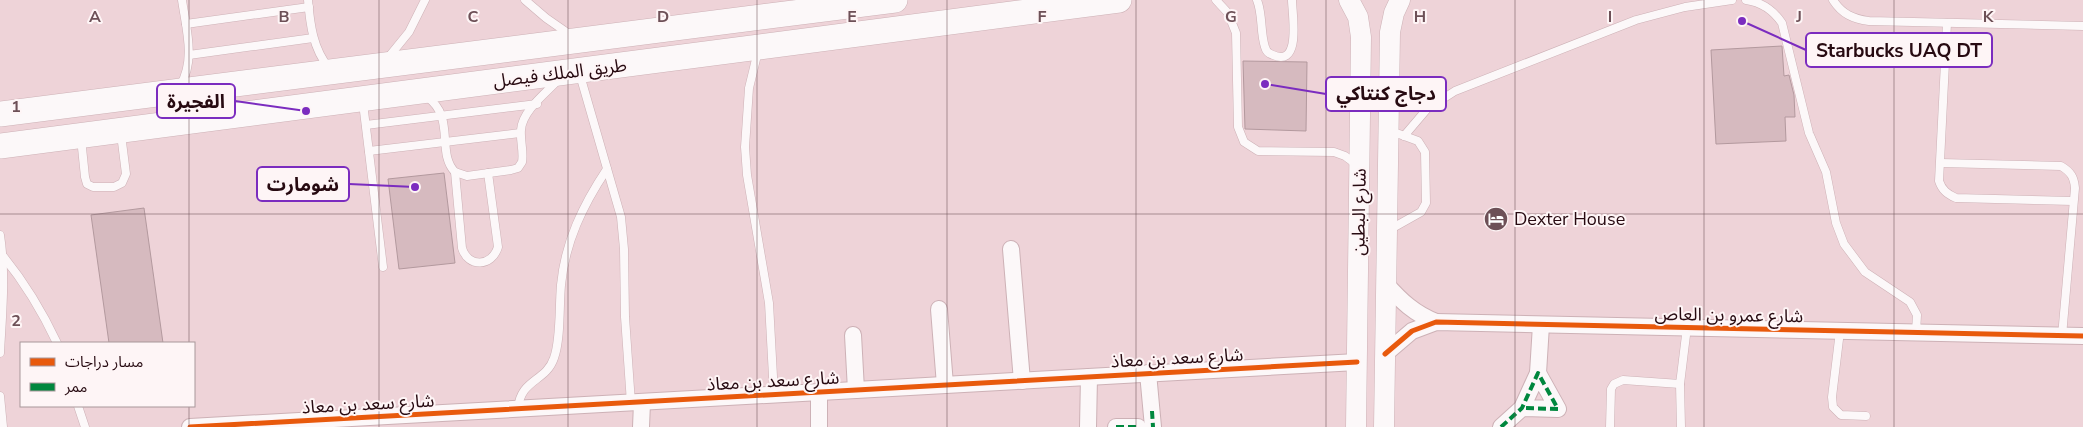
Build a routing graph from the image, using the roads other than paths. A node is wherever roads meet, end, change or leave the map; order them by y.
1 (182, 0) edge
2 (425, 0) edge
3 (525, 0) edge
4 (895, 0) edge
5 (1119, 0) edge
6 (1216, 0) edge
7 (1257, 0) edge
8 (1292, 0) edge
9 (1349, 0) edge
10 (1400, 0) edge
11 (1732, 0) edge
12 (1746, 0) edge
13 (1834, 0) edge
14 (309, 4) edge
15 (1947, 23) junction
16 (186, 24) junction
17 (2083, 26) edge
18 (313, 38) junction
19 (580, 40) junction
20 (759, 47) junction
21 (189, 55) junction
22 (382, 65) junction
23 (331, 71) junction
24 (572, 71) junction
25 (176, 91) junction
26 (420, 91) junction
27 (363, 99) junction
28 (536, 104) junction
29 (0, 114) edge
30 (442, 115) junction
31 (1360, 117) junction
32 (366, 125) junction
33 (120, 130) junction
34 (1396, 132) junction
35 (520, 133) junction
36 (80, 136) junction
37 (446, 142) junction
38 (0, 146) edge
39 (369, 151) junction
40 (1941, 163) junction
41 (1360, 168) junction
42 (608, 169) junction
43 (456, 172) junction
44 (488, 173) junction
45 (2073, 201) junction
46 (1387, 231) junction
47 (0, 235) edge
48 (1011, 249) dead end
49 (3, 256) junction
50 (383, 267) dead end
51 (1386, 284) junction
52 (939, 309) dead end
53 (1436, 322) junction
54 (1541, 325) junction
55 (1687, 327) junction
56 (1840, 331) junction
57 (1916, 332) junction
58 (853, 335) dead end
59 (2062, 336) junction
60 (2083, 336) edge
61 (56, 342) edge
62 (0, 353) edge
63 (1385, 354) junction
64 (1357, 362) junction
65 (1148, 373) junction
66 (1538, 373) junction
67 (1089, 377) junction
68 (1022, 381) junction
69 (1680, 384) junction
70 (945, 385) junction
71 (856, 390) junction
72 (819, 392) junction
73 (774, 395) junction
74 (0, 396) edge
75 (636, 403) junction
76 (78, 407) edge
77 (1522, 408) junction
78 (518, 410) junction
79 (1866, 416) dead end
80 (391, 422) edge
81 (3, 427) edge
82 (84, 427) edge
83 (190, 427) edge
84 (641, 427) edge
85 (819, 427) edge
86 (1088, 427) edge
87 (1116, 427) edge
88 (1138, 427) edge
89 (1153, 427) edge
90 (1356, 427) edge
91 (1384, 427) edge
92 (1501, 427) edge
93 (1610, 427) edge
94 (1681, 427) edge

1 - 16 lane
2 - 22 lane
3 - 19 lane
4 - 19 main road, طريق الملك فيصل
5 - 20 main road, طريق الملك فيصل
6 - 41 lane
7 - 8 lane
9 - 31 street, شارع البطين
10 - 34 street, شارع البطين
11 - 34 lane
12 - 57 lane
13 - 15 lane
14 - 16 lane
14 - 18 lane
15 - 17 lane
15 - 40 lane
16 - 21 lane
18 - 21 lane
18 - 23 lane
19 - 22 main road, طريق الملك فيصل
20 - 24 main road, طريق الملك فيصل
20 - 73 lane
21 - 25 lane
22 - 23 main road, طريق الملك فيصل
23 - 25 main road, طريق الملك فيصل
24 - 26 main road, طريق الملك فيصل
24 - 28 lane
24 - 42 lane
25 - 29 main road, طريق الملك فيصل
26 - 27 main road, طريق الملك فيصل
26 - 30 lane
27 - 32 lane
27 - 33 main road, طريق الملك فيصل
28 - 30 lane
28 - 35 lane
30 - 32 lane
30 - 37 lane
31 - 34 street
31 - 41 street, شارع البطين
32 - 39 lane
33 - 36 main road, طريق الملك فيصل
33 - 36 lane
34 - 46 street, شارع البطين
34 - 46 lane
35 - 37 lane
35 - 44 lane
36 - 38 main road, طريق الملك فيصل
37 - 39 lane
37 - 43 lane
39 - 50 lane
40 - 45 lane
40 - 45 lane
41 - 64 street, شارع البطين
42 - 75 lane
42 - 78 lane
43 - 44 lane
43 - 44 lane
45 - 59 lane
46 - 51 street, شارع البطين
47 - 49 lane
48 - 68 street
49 - 61 lane
49 - 62 lane
51 - 53 street, شارع عمرو بن العاص
51 - 63 street, شارع البطين
52 - 70 street
53 - 54 street, شارع عمرو بن العاص
53 - 63 street, شارع عمرو بن العاص
54 - 55 street, شارع عمرو بن العاص
54 - 66 street
55 - 56 street, شارع عمرو بن العاص
55 - 69 lane
56 - 57 street, شارع عمرو بن العاص
56 - 79 lane
57 - 59 street, شارع عمرو بن العاص
58 - 71 street
59 - 60 street, شارع عمرو بن العاص
63 - 91 street, شارع البطين
64 - 65 street, شارع سعد بن معاذ
64 - 90 street, شارع البطين
65 - 67 street, شارع سعد بن معاذ
65 - 89 street
66 - 77 street
66 - 77 street
67 - 68 street, شارع سعد بن معاذ
67 - 86 street
68 - 70 street, شارع سعد بن معاذ
69 - 93 lane
69 - 94 lane
70 - 71 street, شارع سعد بن معاذ
71 - 72 street, شارع سعد بن معاذ
72 - 73 street, شارع سعد بن معاذ
72 - 85 street
73 - 75 street, شارع سعد بن معاذ
74 - 81 lane
75 - 78 street, شارع سعد بن معاذ
75 - 84 street
76 - 82 lane
77 - 92 street
78 - 80 street, شارع سعد بن معاذ
80 - 83 street, شارع سعد بن معاذ
87 - 88 street

